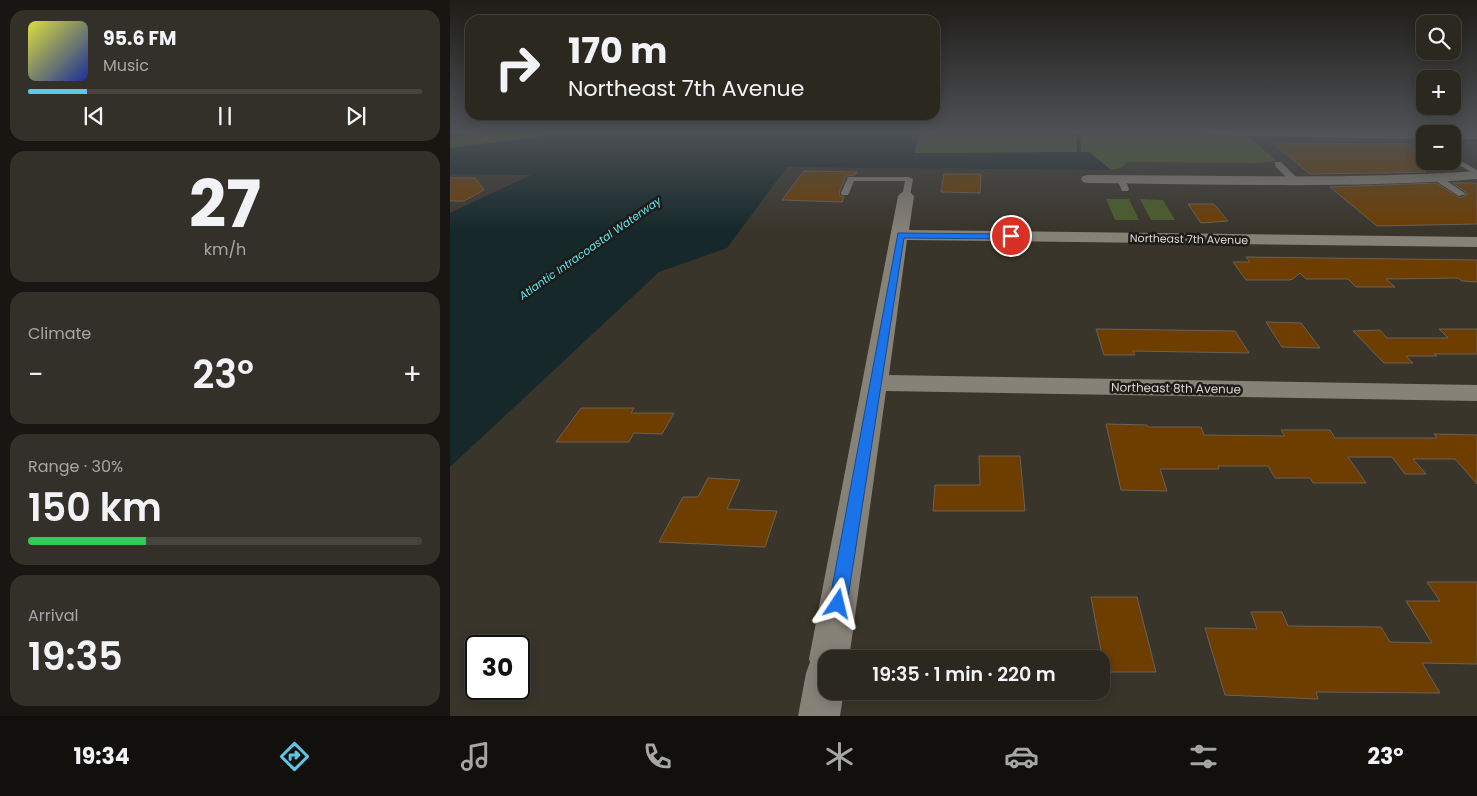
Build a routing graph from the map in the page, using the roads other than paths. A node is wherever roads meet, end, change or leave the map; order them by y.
1 (1278, 164) dead end
2 (1462, 164) edge
3 (1477, 174) edge
4 (1437, 178) junction
5 (1088, 179) dead end
6 (1294, 180) junction
7 (845, 193) dead end
8 (1462, 194) dead end
9 (906, 196) joint
10 (901, 235) junction
11 (1477, 242) edge
12 (876, 383) junction
13 (1477, 394) edge
14 (831, 650) edge
15 (822, 700) edge
16 (819, 716) edge

1 - 6 lane
2 - 3 lane
3 - 4 street
4 - 6 street
4 - 8 lane
5 - 6 street
7 - 9 lane
9 - 10 street
10 - 11 street, Northeast 7th Avenue
10 - 12 street
12 - 13 street, Northeast 8th Avenue
12 - 14 street
15 - 16 street

